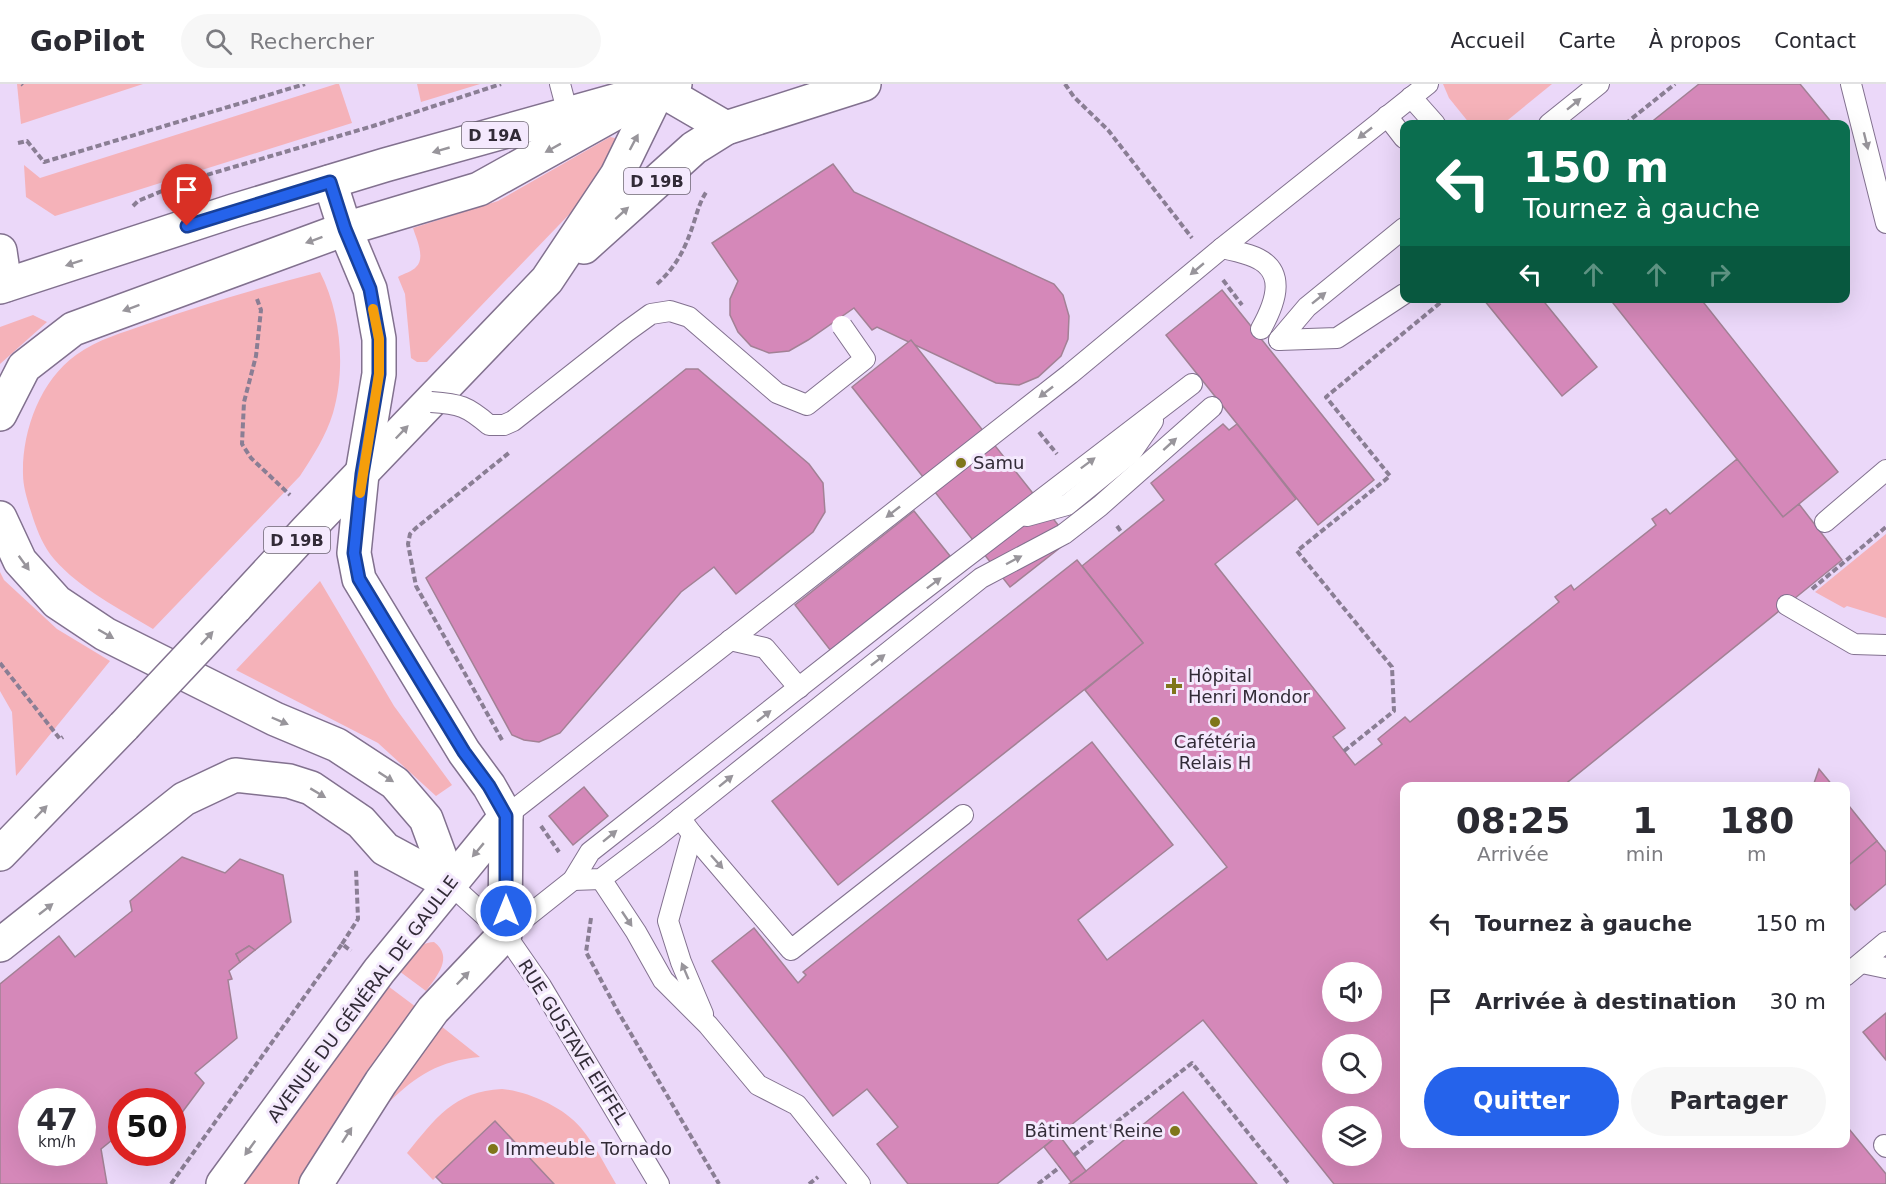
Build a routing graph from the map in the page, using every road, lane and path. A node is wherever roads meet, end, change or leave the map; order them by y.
1 (305, 84) edge
2 (501, 84) edge
3 (864, 84) edge
4 (1065, 84) edge
5 (1428, 84) edge
6 (1599, 84) edge
7 (1675, 84) edge
8 (1851, 84) edge
9 (665, 86) edge
10 (1412, 97) junction
11 (564, 99) edge
12 (1387, 116) junction
13 (1432, 120) edge
14 (1554, 120) edge
15 (1630, 120) edge
16 (726, 128) junction
17 (1400, 133) edge
18 (18, 142) dead end
19 (330, 182) junction
20 (130, 208) dead end
21 (1886, 223) edge
22 (345, 229) junction
23 (1400, 231) edge
24 (0, 251) edge
25 (1215, 254) junction
26 (547, 280) junction
27 (2, 286) edge
28 (255, 294) dead end
29 (1400, 297) edge
30 (1440, 303) edge
31 (1247, 312) dead end
32 (842, 326) dead end
33 (1261, 329) dead end
34 (1192, 384) dead end
35 (431, 402) junction
36 (1212, 407) dead end
37 (1021, 411) junction
38 (0, 414) edge
39 (1058, 455) dead end
40 (1886, 470) edge
41 (362, 474) junction
42 (290, 495) dead end
43 (0, 518) edge
44 (1825, 522) dead end
45 (1886, 527) edge
46 (416, 586) dead end
47 (1806, 593) dead end
48 (905, 604) junction
49 (1787, 605) dead end
50 (730, 640) junction
51 (902, 641) junction
52 (1886, 645) edge
53 (0, 663) edge
54 (799, 688) junction
55 (60, 739) dead end
56 (502, 740) dead end
57 (1344, 751) dead end
58 (963, 815) dead end
59 (506, 816) junction
60 (680, 818) junction
61 (540, 824) dead end
62 (692, 834) junction
63 (0, 854) edge
64 (563, 857) dead end
65 (356, 867) dead end
66 (601, 879) junction
67 (573, 880) junction
68 (450, 884) junction
69 (591, 918) dead end
70 (505, 934) junction
71 (1886, 942) edge
72 (342, 944) junction
73 (0, 945) edge
74 (358, 956) dead end
75 (1862, 963) junction
76 (1886, 968) edge
77 (1850, 972) edge
78 (708, 1025) junction
79 (1074, 1155) dead end
80 (1060, 1167) dead end
81 (171, 1184) edge
82 (223, 1184) edge
83 (316, 1184) edge
84 (659, 1184) edge
85 (719, 1184) edge
86 (860, 1184) edge
87 (1038, 1184) edge
88 (1289, 1184) edge

1 - 18 path
2 - 20 path
3 - 16 main road, D 19B
4 - 25 path
5 - 10 lane
14 -> 6 lane
7 - 15 path
8 -> 21 lane
9 - 11 main road, D 19A
9 - 16 main road
9 -> 22 main road
26 -> 9 main road
10 - 12 lane
10 - 13 lane
11 -> 19 main road, D 19A
12 - 17 lane
12 -> 25 lane
26 -> 16 main road, D 19B
19 - 22 main road
19 -> 27 main road, D 19A
22 -> 38 main road
22 - 41 main road
29 -> 23 lane
24 - 27 main road
25 - 31 path
25 - 33 lane
25 -> 37 lane
26 - 35 main road, D 19B
28 - 42 path
30 - 57 path
32 - 35 lane, bridge
48 -> 34 lane
41 -> 35 main road, D 19B
51 -> 36 lane
37 - 39 path
37 -> 50 lane
40 - 44 lane
41 - 59 main road
63 -> 41 main road, D 19B, bridge
43 -> 68 main road
45 - 47 path
46 - 56 path
48 - 51 lane
48 - 54 lane
49 - 52 lane
50 - 54 lane
50 - 59 lane
60 -> 51 lane
53 - 55 path
67 -> 54 lane
62 -> 58 lane
59 -> 68 main road, AVENUE DU GÉNÉRAL DE GAULLE
59 - 70 main road
60 - 62 lane
60 - 66 lane
61 - 64 path
78 -> 62 lane
65 - 72 path
66 - 67 lane
66 -> 78 lane
67 - 70 lane
68 - 70 lane, RUE GUSTAVE EIFFEL
73 -> 68 main road
68 -> 82 main road, AVENUE DU GÉNÉRAL DE GAULLE
69 - 85 path
83 -> 70 main road
70 - 84 lane, RUE GUSTAVE EIFFEL
71 - 75 lane
72 - 74 path
72 - 81 path
75 - 76 lane
75 - 77 lane
78 - 86 lane
79 - 88 path
80 - 87 path

